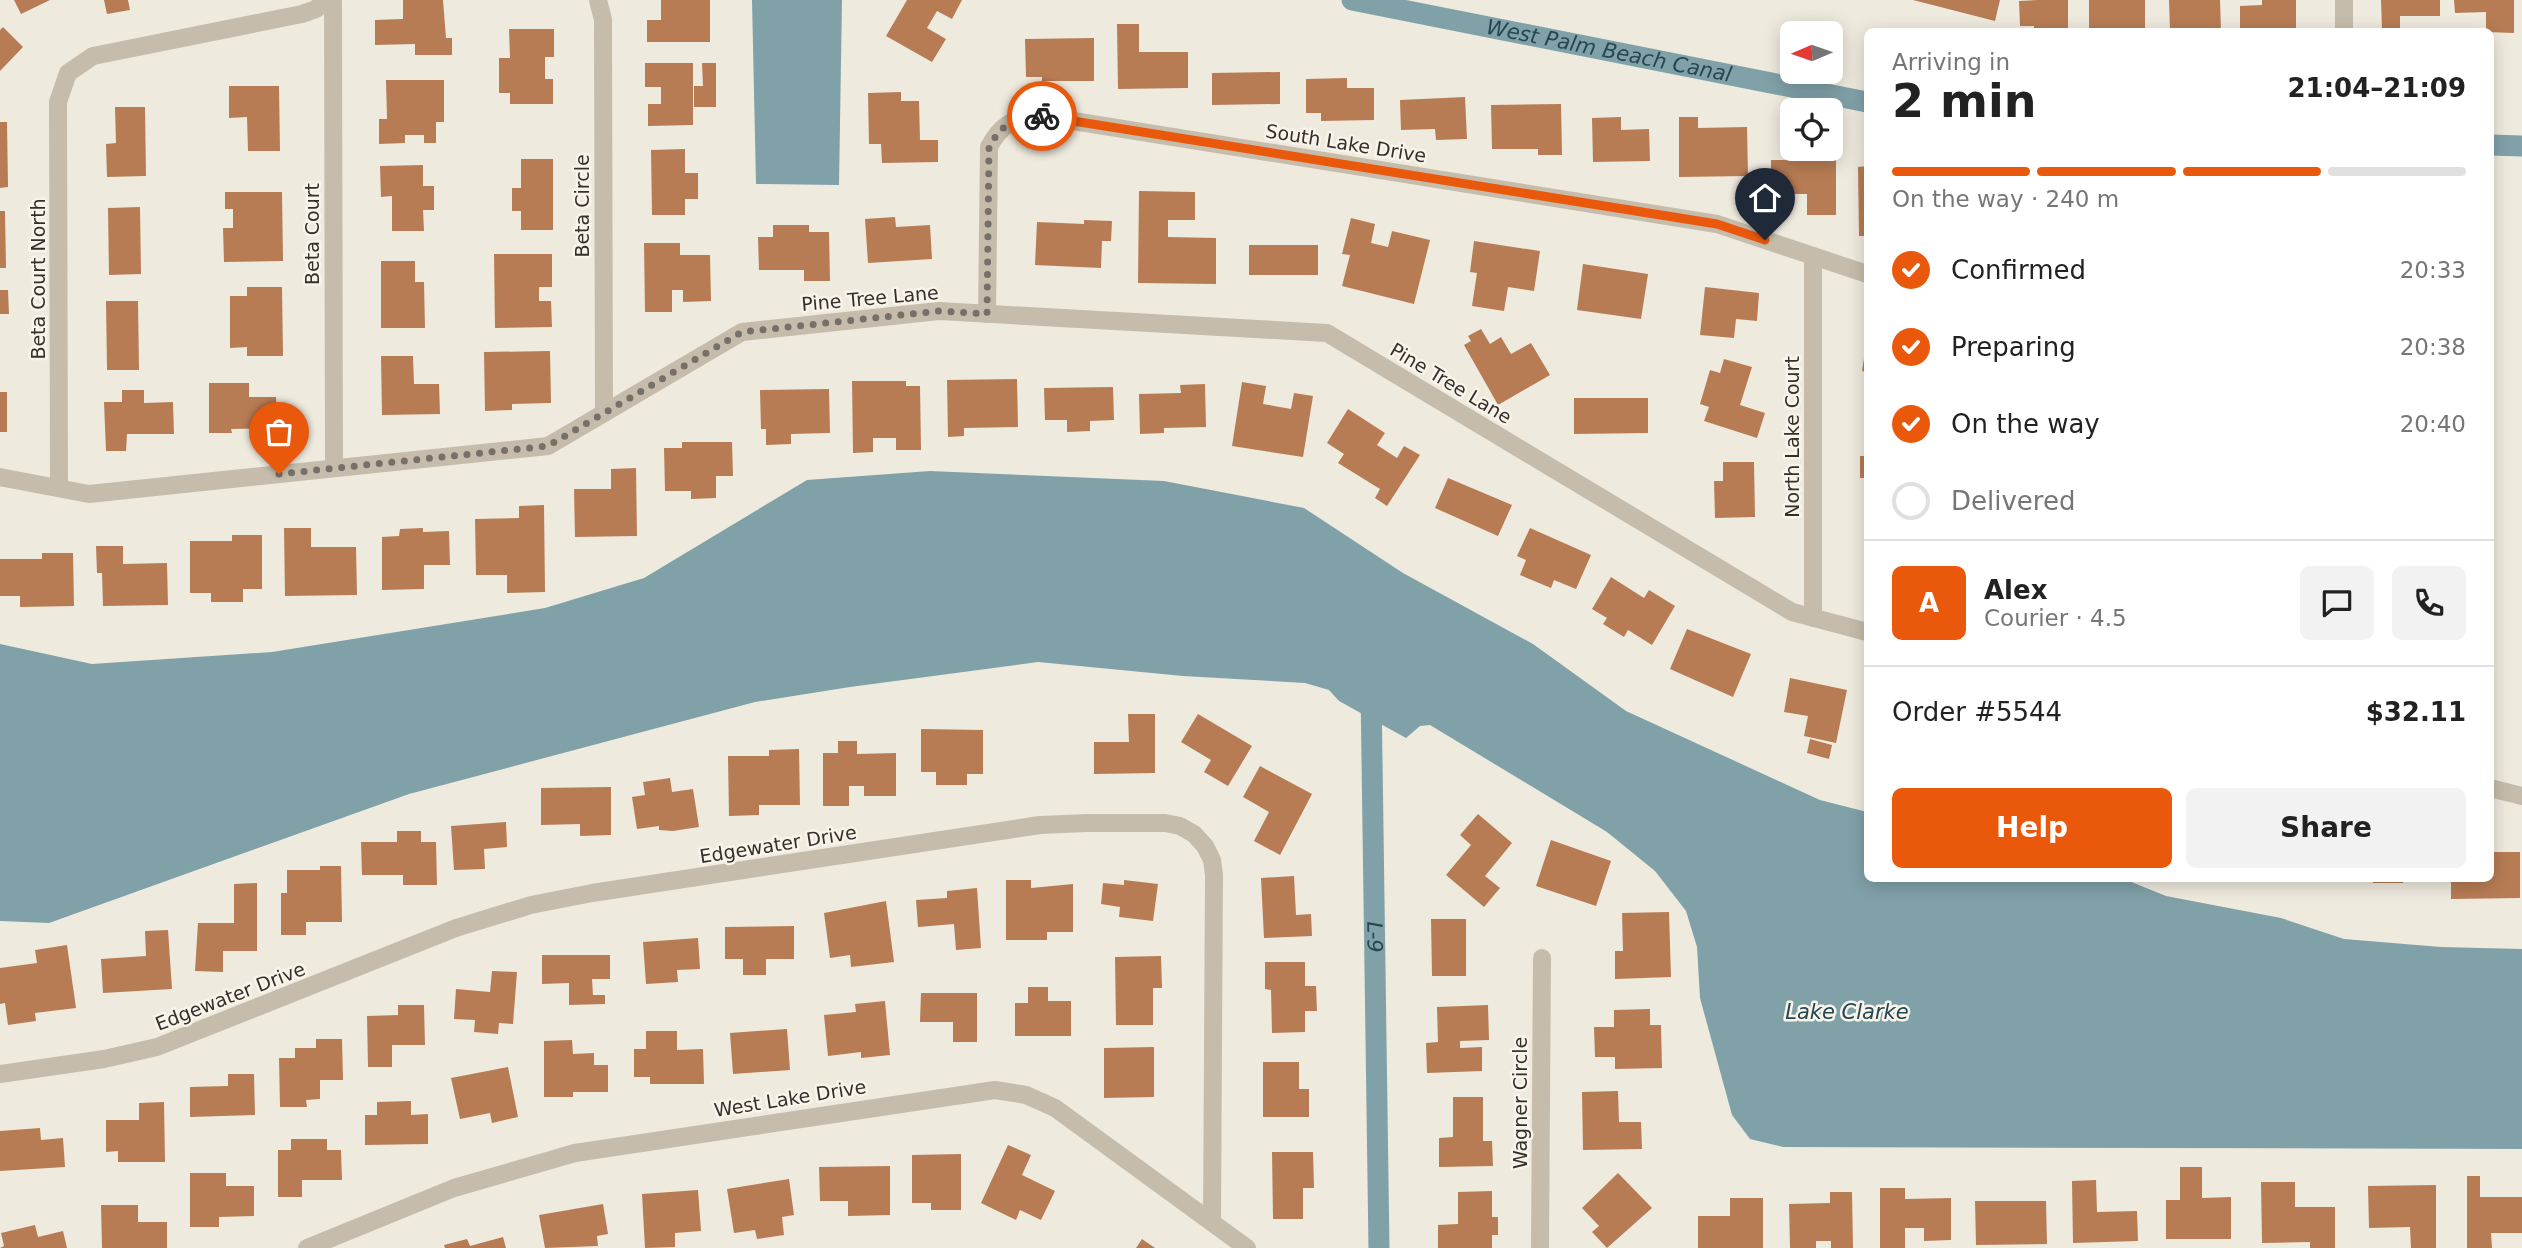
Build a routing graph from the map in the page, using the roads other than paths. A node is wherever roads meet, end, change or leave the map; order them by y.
1 (326, 0) edge
2 (333, 0) edge
3 (598, 0) edge
4 (2344, 0) edge
5 (2344, 28) edge
6 (1812, 256) junction
7 (1864, 273) edge
8 (987, 314) junction
9 (604, 413) junction
10 (334, 468) junction
11 (0, 477) edge
12 (59, 488) junction
13 (1813, 618) junction
14 (1864, 631) edge
15 (2494, 789) edge
16 (2522, 796) edge
17 (1542, 958) dead end
18 (0, 1074) edge
19 (1212, 1222) junction
20 (307, 1248) edge
21 (1247, 1248) edge
22 (1540, 1248) edge

1 - 12 street, Beta Court North
2 - 10 street, Beta Court
3 - 9 street, Beta Circle
4 - 5 street
6 - 7 street, South Lake Drive
6 - 8 street, South Lake Drive
6 - 13 street, North Lake Court
8 - 9 street, Pine Tree Lane
8 - 13 street, Pine Tree Lane
9 - 10 street, Pine Tree Lane
10 - 12 street, Pine Tree Lane
11 - 12 street, Pine Tree Lane
13 - 14 street, Pine Tree Lane
15 - 16 street
17 - 22 street, Wagner Circle
18 - 19 street, Edgewater Drive
19 - 20 street, West Lake Drive
19 - 21 street, West Lake Drive

